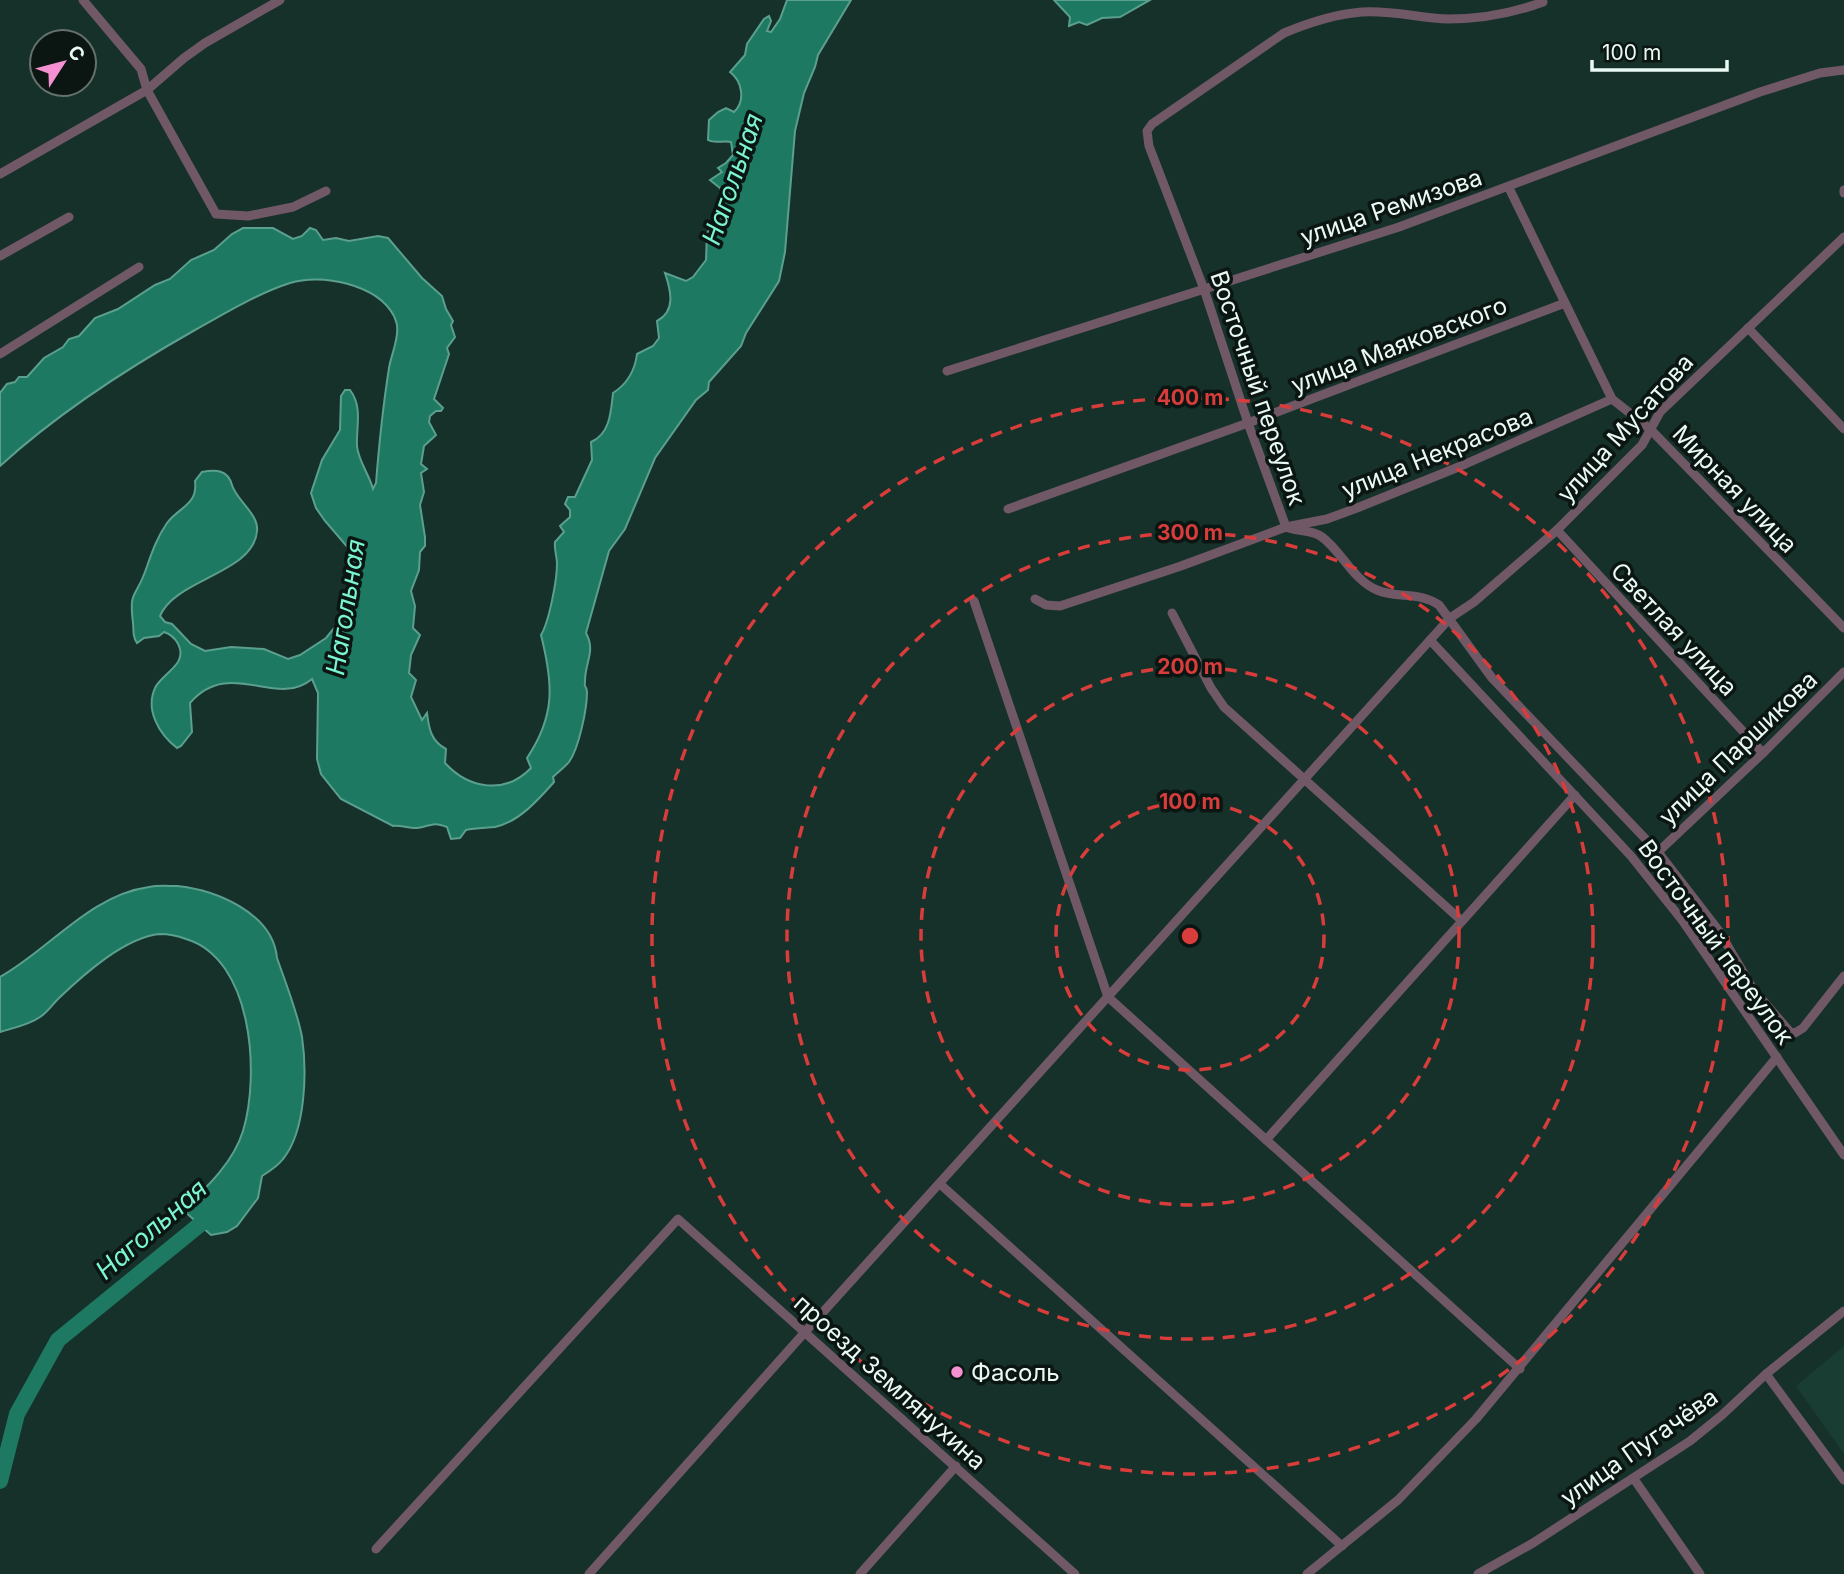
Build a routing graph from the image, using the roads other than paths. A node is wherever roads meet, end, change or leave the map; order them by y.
1 (83, 0) edge
2 (280, 0) edge
3 (1543, 2) dead end
4 (1844, 70) edge
5 (147, 90) junction
6 (0, 174) edge
7 (1509, 188) junction
8 (327, 191) dead end
9 (69, 217) dead end
10 (1844, 237) edge
11 (0, 256) edge
12 (139, 267) dead end
13 (1204, 289) junction
14 (1565, 303) junction
15 (1748, 328) junction
16 (0, 354) edge
17 (947, 371) dead end
18 (1612, 399) junction
19 (1248, 423) junction
20 (1650, 429) junction
21 (1844, 429) edge
22 (1008, 509) dead end
23 (1286, 527) junction
24 (1558, 530) junction
25 (1035, 599) dead end
26 (974, 601) dead end
27 (1172, 614) dead end
28 (1450, 618) junction
29 (1844, 628) edge
30 (1430, 640) junction
31 (1844, 672) edge
32 (1763, 753) junction
33 (1304, 779) junction
34 (1575, 795) junction
35 (1658, 852) junction
36 (1462, 921) junction
37 (1844, 976) edge
38 (1108, 997) junction
39 (1777, 1057) junction
40 (1266, 1140) junction
41 (1844, 1155) edge
42 (940, 1184) junction
43 (1844, 1311) edge
44 (805, 1332) junction
45 (1520, 1369) junction
46 (1766, 1374) junction
47 (956, 1466) junction
48 (1634, 1479) junction
49 (1844, 1480) edge
50 (1342, 1546) junction
51 (376, 1549) dead end
52 (589, 1574) edge
53 (860, 1574) edge
54 (1075, 1574) edge
55 (1307, 1574) edge
56 (1478, 1574) edge
57 (1700, 1574) edge

1 - 5 street
2 - 5 street
3 - 13 street, Восточный переулок
4 - 7 street, улица Ремизова
5 - 6 street
5 - 8 street
7 - 13 street, улица Ремизова
7 - 14 street, Мирная улица
9 - 11 street
10 - 15 street, улица Мусатова
12 - 16 street
13 - 17 street, улица Ремизова
13 - 19 street, Восточный переулок
14 - 18 street, Мирная улица
14 - 19 street, улица Маяковского
15 - 20 street, улица Мусатова
15 - 21 street
18 - 20 street, Мирная улица
18 - 23 street, улица Некрасова
19 - 22 street, улица Маяковского
19 - 23 street, Восточный переулок
20 - 24 street, улица Мусатова
20 - 29 street, Мирная улица
23 - 25 street, улица Некрасова
23 - 28 street, Восточный переулок
24 - 28 street, улица Мусатова
24 - 32 street, Светлая улица
26 - 38 street
27 - 33 street
28 - 30 street, улица Мусатова
28 - 35 street, Восточный переулок
30 - 33 street, улица Мусатова
30 - 34 street, Восточный переулок
31 - 32 street, улица Паршикова
32 - 35 street, улица Паршикова
33 - 36 street
33 - 38 street, улица Мусатова
34 - 36 street
34 - 39 street, Восточный переулок
35 - 37 street, Восточный переулок
36 - 40 street
38 - 40 street
38 - 42 street, улица Мусатова
39 - 41 street, Восточный переулок
39 - 45 street
40 - 45 street
42 - 44 street, улица Мусатова
42 - 50 street
43 - 46 street, улица Пугачёва
44 - 47 street, проезд Землянухина
44 - 51 street, проезд Землянухина
44 - 52 street, улица Мусатова
45 - 50 street
46 - 48 street, улица Пугачёва
46 - 49 street
47 - 53 street
47 - 54 street, проезд Землянухина
48 - 56 street, улица Пугачёва
48 - 57 street
50 - 55 street

